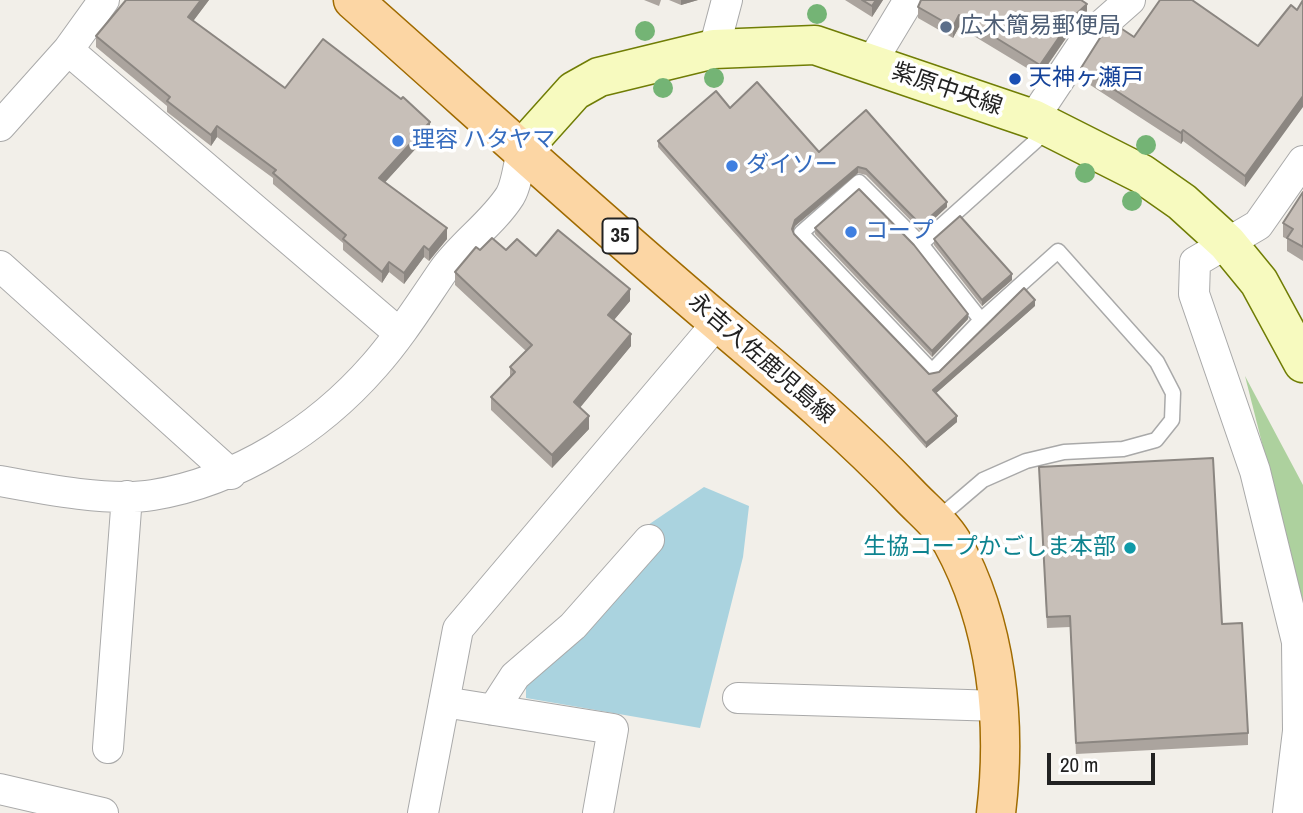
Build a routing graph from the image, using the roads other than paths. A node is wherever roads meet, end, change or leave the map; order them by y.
1 (104, 0) edge
2 (353, 0) edge
3 (727, 0) edge
4 (909, 0) edge
5 (1130, 0) edge
6 (714, 49) junction
7 (68, 50) junction
8 (871, 64) junction
9 (1042, 124) junction
10 (0, 126) edge
11 (522, 149) junction
12 (1303, 161) edge
13 (1227, 243) junction
14 (922, 244) junction
15 (0, 266) edge
16 (981, 320) junction
17 (718, 322) junction
18 (399, 333) junction
19 (1303, 363) edge
20 (230, 474) junction
21 (0, 481) edge
22 (127, 496) junction
23 (934, 522) junction
24 (649, 540) dead end
25 (738, 698) dead end
26 (444, 702) junction
27 (1000, 706) junction
28 (493, 710) junction
29 (108, 748) dead end
30 (0, 789) edge
31 (103, 813) edge
32 (423, 813) edge
33 (598, 813) edge
34 (996, 813) edge
35 (1287, 813) edge

1 - 7 street
2 - 11 main road, 永吉入佐鹿児島線 / 35
3 - 6 street
4 - 8 street
5 - 9 street
6 - 8 street, 紫原中央線
6 - 11 street, 紫原中央線
7 - 10 street
7 - 18 street
8 - 9 street, 紫原中央線
9 - 13 street, 紫原中央線
9 - 14 lane
11 - 17 main road, 永吉入佐鹿児島線 / 35
11 - 18 street
12 - 13 street
13 - 19 street, 紫原中央線
13 - 35 street
14 - 16 lane
14 - 16 lane
15 - 20 street
16 - 23 lane
17 - 23 main road, 永吉入佐鹿児島線 / 35
17 - 26 street
18 - 20 street
20 - 22 street
21 - 22 street
22 - 29 street
23 - 27 main road, 永吉入佐鹿児島線 / 35
24 - 28 street
25 - 27 street
26 - 28 street
26 - 32 street
27 - 34 main road, 永吉入佐鹿児島線 / 35
28 - 33 street
30 - 31 street

